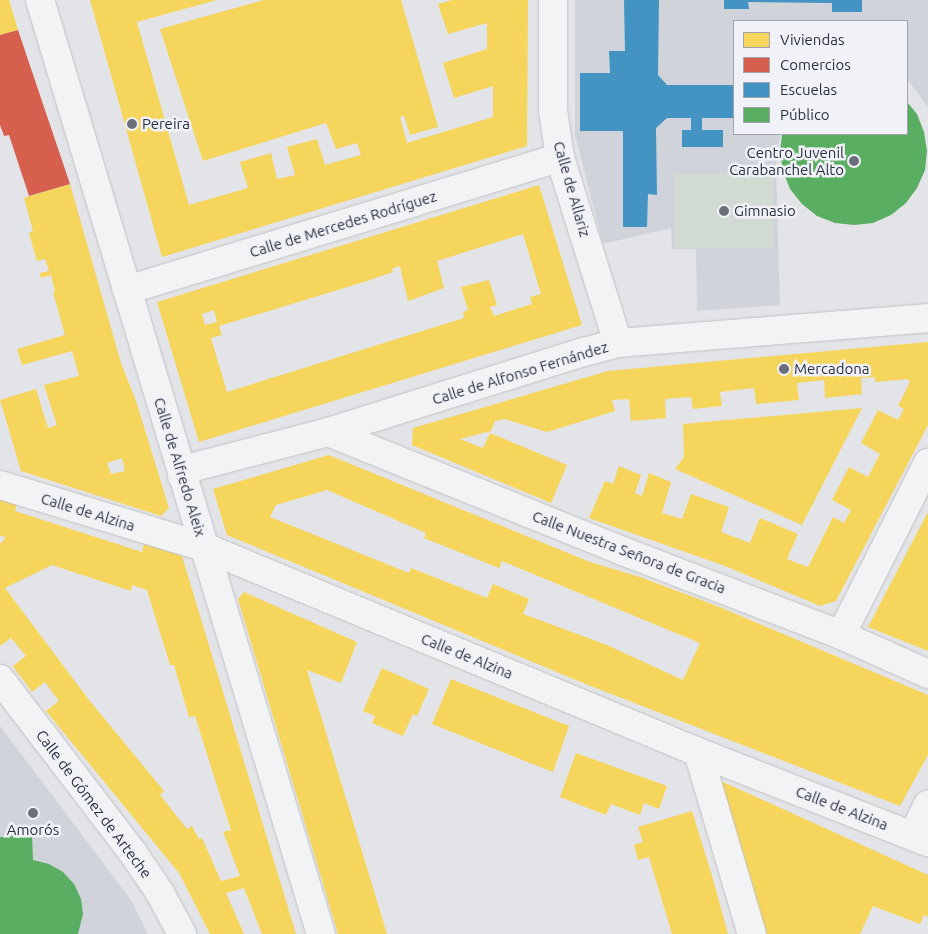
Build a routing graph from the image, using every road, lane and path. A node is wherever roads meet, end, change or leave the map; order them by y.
1 (40, 0) edge
2 (553, 0) edge
3 (560, 158) junction
4 (126, 290) junction
5 (928, 318) edge
6 (618, 344) junction
7 (328, 432) junction
8 (928, 464) edge
9 (182, 476) junction
10 (1, 484) edge
11 (204, 547) junction
12 (841, 635) junction
13 (928, 674) edge
14 (0, 679) edge
15 (698, 752) junction
16 (928, 804) edge
17 (920, 838) edge
18 (182, 934) edge
19 (321, 934) edge
20 (752, 934) edge

1 - 4 street, Calle de Alfredo Aleix
2 - 3 street, Calle de Allariz
3 - 4 street, Calle de Mercedes Rodríguez
3 - 6 street, Calle de Allariz
4 - 9 street, Calle de Alfredo Aleix
5 - 6 street, Calle de Alfonso Fernández
6 - 7 street, Calle de Alfonso Fernández
7 - 9 street, Calle de Alfonso Fernández
7 - 12 street, Calle Nuestra Señora de Gracia
8 - 12 street
9 - 11 street, Calle de Alfredo Aleix
10 - 11 street, Calle de Alzina
11 - 15 street, Calle de Alzina
11 - 19 street, Calle de Alfredo Aleix
12 - 13 street, Calle Nuestra Señora de Gracia
14 - 18 street, Calle de Gómez de Arteche
15 - 17 street, Calle de Alzina
15 - 20 street
16 - 17 street

